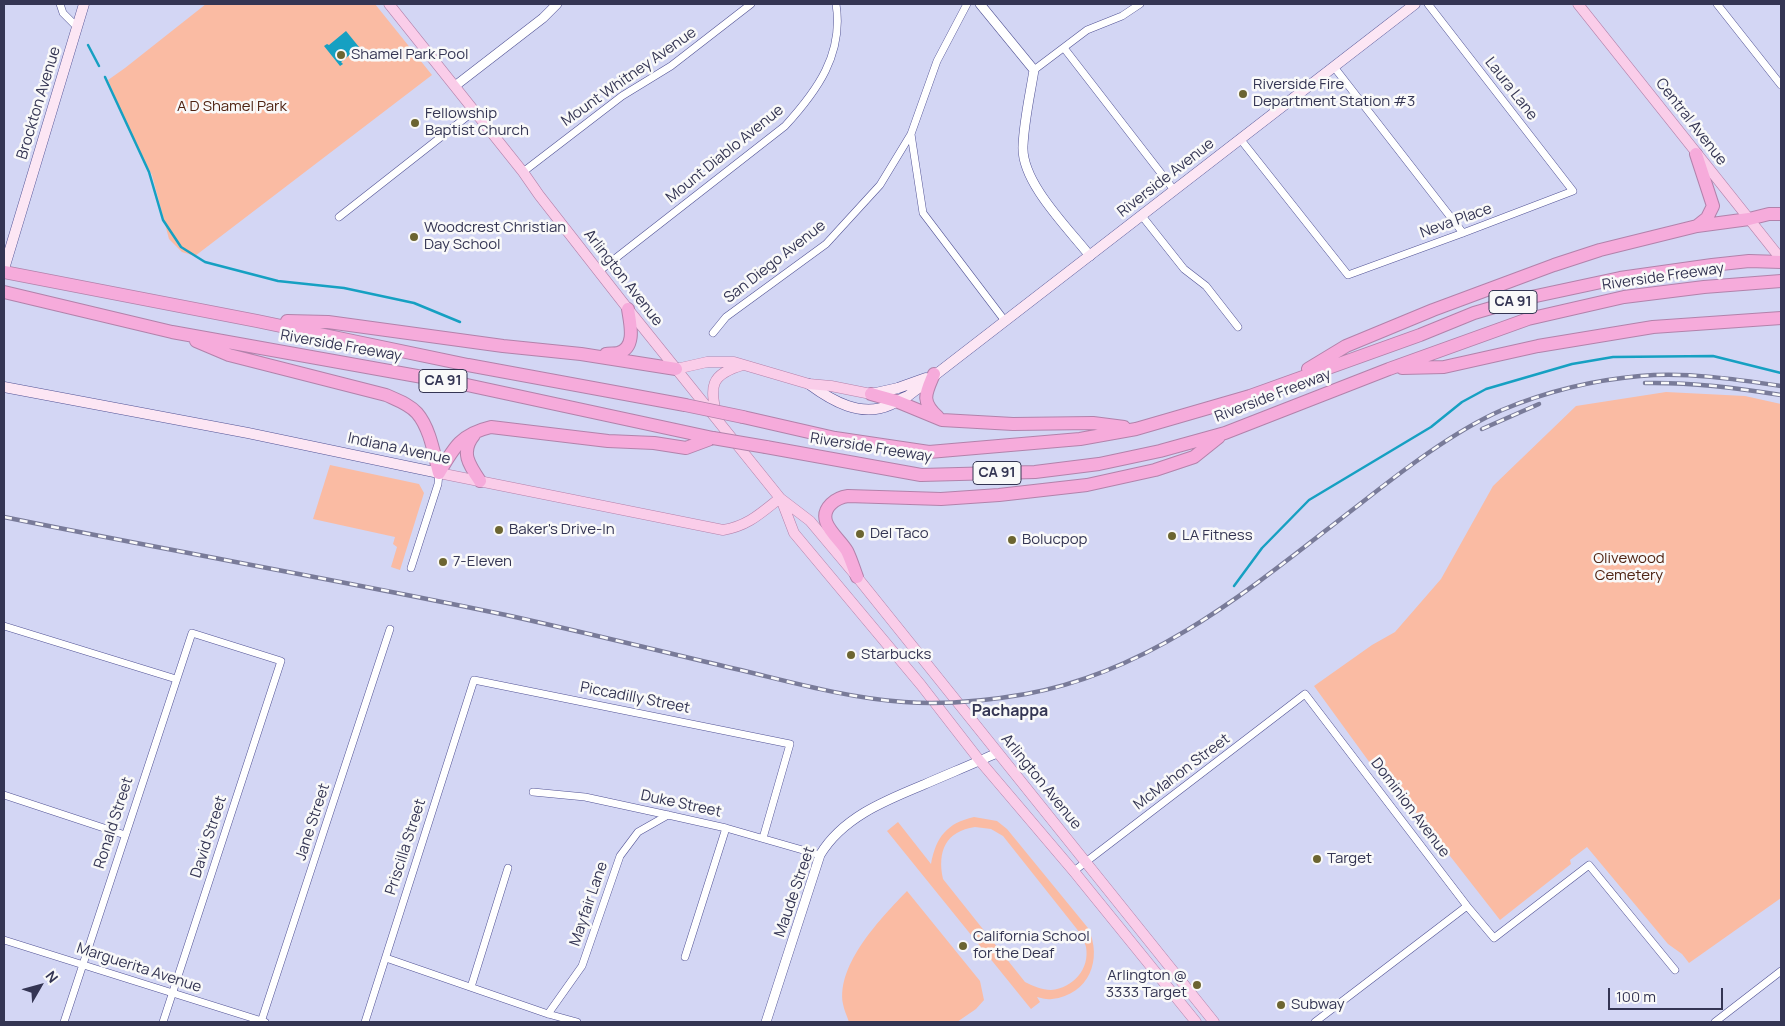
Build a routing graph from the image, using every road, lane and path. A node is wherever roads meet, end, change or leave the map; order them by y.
1 (60, 4) edge
2 (84, 4) edge
3 (557, 4) edge
4 (751, 4) edge
5 (836, 4) edge
6 (966, 4) edge
7 (980, 4) edge
8 (1140, 4) edge
9 (1416, 4) edge
10 (1428, 4) edge
11 (1578, 4) edge
12 (1717, 4) edge
13 (392, 5) edge
14 (77, 28) junction
15 (1064, 48) junction
16 (1334, 67) junction
17 (1034, 70) junction
18 (1781, 85) edge
19 (455, 86) junction
20 (474, 111) junction
21 (911, 134) junction
22 (1241, 140) junction
23 (1696, 154) junction
24 (523, 172) junction
25 (1174, 190) junction
26 (1573, 191) joint
27 (1781, 214) edge
28 (339, 216) dead end
29 (1142, 216) junction
30 (1749, 219) junction
31 (1698, 226) junction
32 (1463, 233) junction
33 (1090, 256) junction
34 (1781, 260) edge
35 (8, 272) edge
36 (598, 272) junction
37 (1781, 281) edge
38 (7, 293) edge
39 (628, 309) junction
40 (1781, 318) edge
41 (257, 320) junction
42 (1005, 321) junction
43 (1238, 327) dead end
44 (172, 332) junction
45 (713, 334) dead end
46 (581, 354) junction
47 (744, 365) junction
48 (1389, 369) junction
49 (676, 370) junction
50 (934, 374) junction
51 (1286, 383) junction
52 (809, 384) junction
53 (4, 386) edge
54 (871, 394) junction
55 (896, 401) junction
56 (942, 420) junction
57 (718, 421) junction
58 (1136, 429) junction
59 (478, 430) junction
60 (1225, 433) junction
61 (713, 438) junction
62 (439, 473) junction
63 (480, 481) junction
64 (780, 498) junction
65 (411, 568) dead end
66 (857, 577) junction
67 (4, 626) edge
68 (390, 629) dead end
69 (192, 633) joint
70 (176, 679) junction
71 (474, 680) joint
72 (1306, 694) joint
73 (998, 753) junction
74 (980, 761) junction
75 (533, 792) dead end
76 (4, 795) edge
77 (668, 814) junction
78 (726, 828) junction
79 (125, 835) junction
80 (763, 838) junction
81 (820, 855) junction
82 (1086, 862) junction
83 (508, 868) dead end
84 (1074, 871) junction
85 (1468, 906) junction
86 (4, 940) edge
87 (685, 957) dead end
88 (386, 958) junction
89 (82, 964) junction
90 (1675, 970) dead end
91 (1781, 971) edge
92 (471, 987) junction
93 (172, 993) junction
94 (548, 1014) junction
95 (64, 1022) edge
96 (163, 1022) edge
97 (263, 1022) edge
98 (365, 1022) edge
99 (577, 1022) edge
100 (766, 1022) edge
101 (1196, 1022) edge
102 (1214, 1022) edge
103 (1315, 1022) edge
104 (1715, 1022) edge

1 - 14 street
2 - 14 main road, Brockton Avenue
3 - 19 street
4 - 24 street, Mount Whitney Avenue
5 - 36 street, Mount Diablo Avenue
6 - 21 street, San Diego Avenue
7 - 17 street
8 - 15 street
9 - 16 main road, Riverside Avenue
10 - 26 street, Laura Lane
11 - 23 main road, Central Avenue
12 - 18 street
13 - 19 main road, Arlington Avenue
14 - 35 main road, Brockton Avenue
15 - 17 street
15 - 25 street
16 - 22 main road, Riverside Avenue
16 - 32 street
17 - 33 street
19 - 20 main road, Arlington Avenue
20 - 24 main road, Arlington Avenue
20 - 28 street
21 - 42 street
21 - 45 street, San Diego Avenue
22 - 25 main road, Riverside Avenue
22 - 32 street, Neva Place
23 - 30 main road, Central Avenue
23 - 31 highway
24 - 36 main road, Arlington Avenue
25 - 29 main road, Riverside Avenue
26 - 32 street, Neva Place
27 - 30 highway
29 - 33 main road, Riverside Avenue
29 - 43 street
30 - 31 highway
30 - 34 main road, Central Avenue
31 - 51 highway
33 - 42 main road, Riverside Avenue
34 - 51 highway, Riverside Freeway / CA 91
35 - 41 highway, Riverside Freeway / CA 91
36 - 39 main road, Arlington Avenue
37 - 48 highway, Riverside Freeway / CA 91
38 - 44 highway, Riverside Freeway / CA 91
39 - 46 highway
39 - 49 main road, Arlington Avenue
40 - 48 highway
41 - 46 highway
41 - 58 highway, Riverside Freeway / CA 91, bridge
42 - 50 main road, Riverside Avenue
44 - 61 highway, Riverside Freeway / CA 91
44 - 62 highway
46 - 49 highway
47 - 49 main road, Riverside Avenue
47 - 52 main road, Riverside Avenue
47 - 57 main road
48 - 60 highway, Riverside Freeway / CA 91
49 - 57 main road, Arlington Avenue
50 - 54 main road, Riverside Avenue
50 - 55 main road, Riverside Avenue
50 - 56 highway
51 - 58 highway, Riverside Freeway / CA 91
52 - 54 main road, Riverside Avenue
52 - 55 main road, Riverside Avenue
53 - 62 main road, Indiana Avenue
54 - 55 highway
55 - 56 highway
56 - 58 highway
57 - 64 main road, Arlington Avenue
59 - 61 highway
59 - 62 highway
59 - 63 highway
60 - 61 highway, Riverside Freeway / CA 91, bridge
60 - 66 highway
62 - 63 main road, Indiana Avenue
62 - 65 street
63 - 64 main road, Indiana Avenue
64 - 66 main road, Arlington Avenue
64 - 74 main road, Arlington Avenue
66 - 73 main road, Arlington Avenue
67 - 70 street
68 - 97 street, Jane Street
69 - 70 street, Ronald Street
69 - 93 street, David Street
70 - 79 street, Ronald Street
71 - 80 street, Piccadilly Street
71 - 88 street, Priscilla Street
72 - 82 street, McMahon Street
72 - 85 street, Dominion Avenue
73 - 74 street, Maude Street
73 - 82 main road, Arlington Avenue
74 - 81 street, Maude Street
74 - 84 main road, Arlington Avenue
75 - 77 street, Duke Street
76 - 79 street
77 - 78 street, Duke Street
77 - 94 street, Mayfair Lane
78 - 80 street, Duke Street
78 - 87 street
79 - 89 street, Ronald Street
80 - 81 street, Duke Street
81 - 100 street, Maude Street
82 - 84 street, McMahon Street
82 - 102 main road, Arlington Avenue
83 - 92 street
84 - 101 main road, Arlington Avenue
85 - 90 street, Dominion Avenue
85 - 103 street
86 - 89 street, Marguerita Avenue
88 - 92 street
88 - 98 street, Priscilla Street
89 - 93 street, Marguerita Avenue
89 - 95 street, Ronald Street
91 - 104 street
92 - 94 street
93 - 96 street, David Street
93 - 97 street, Marguerita Avenue
94 - 99 street

